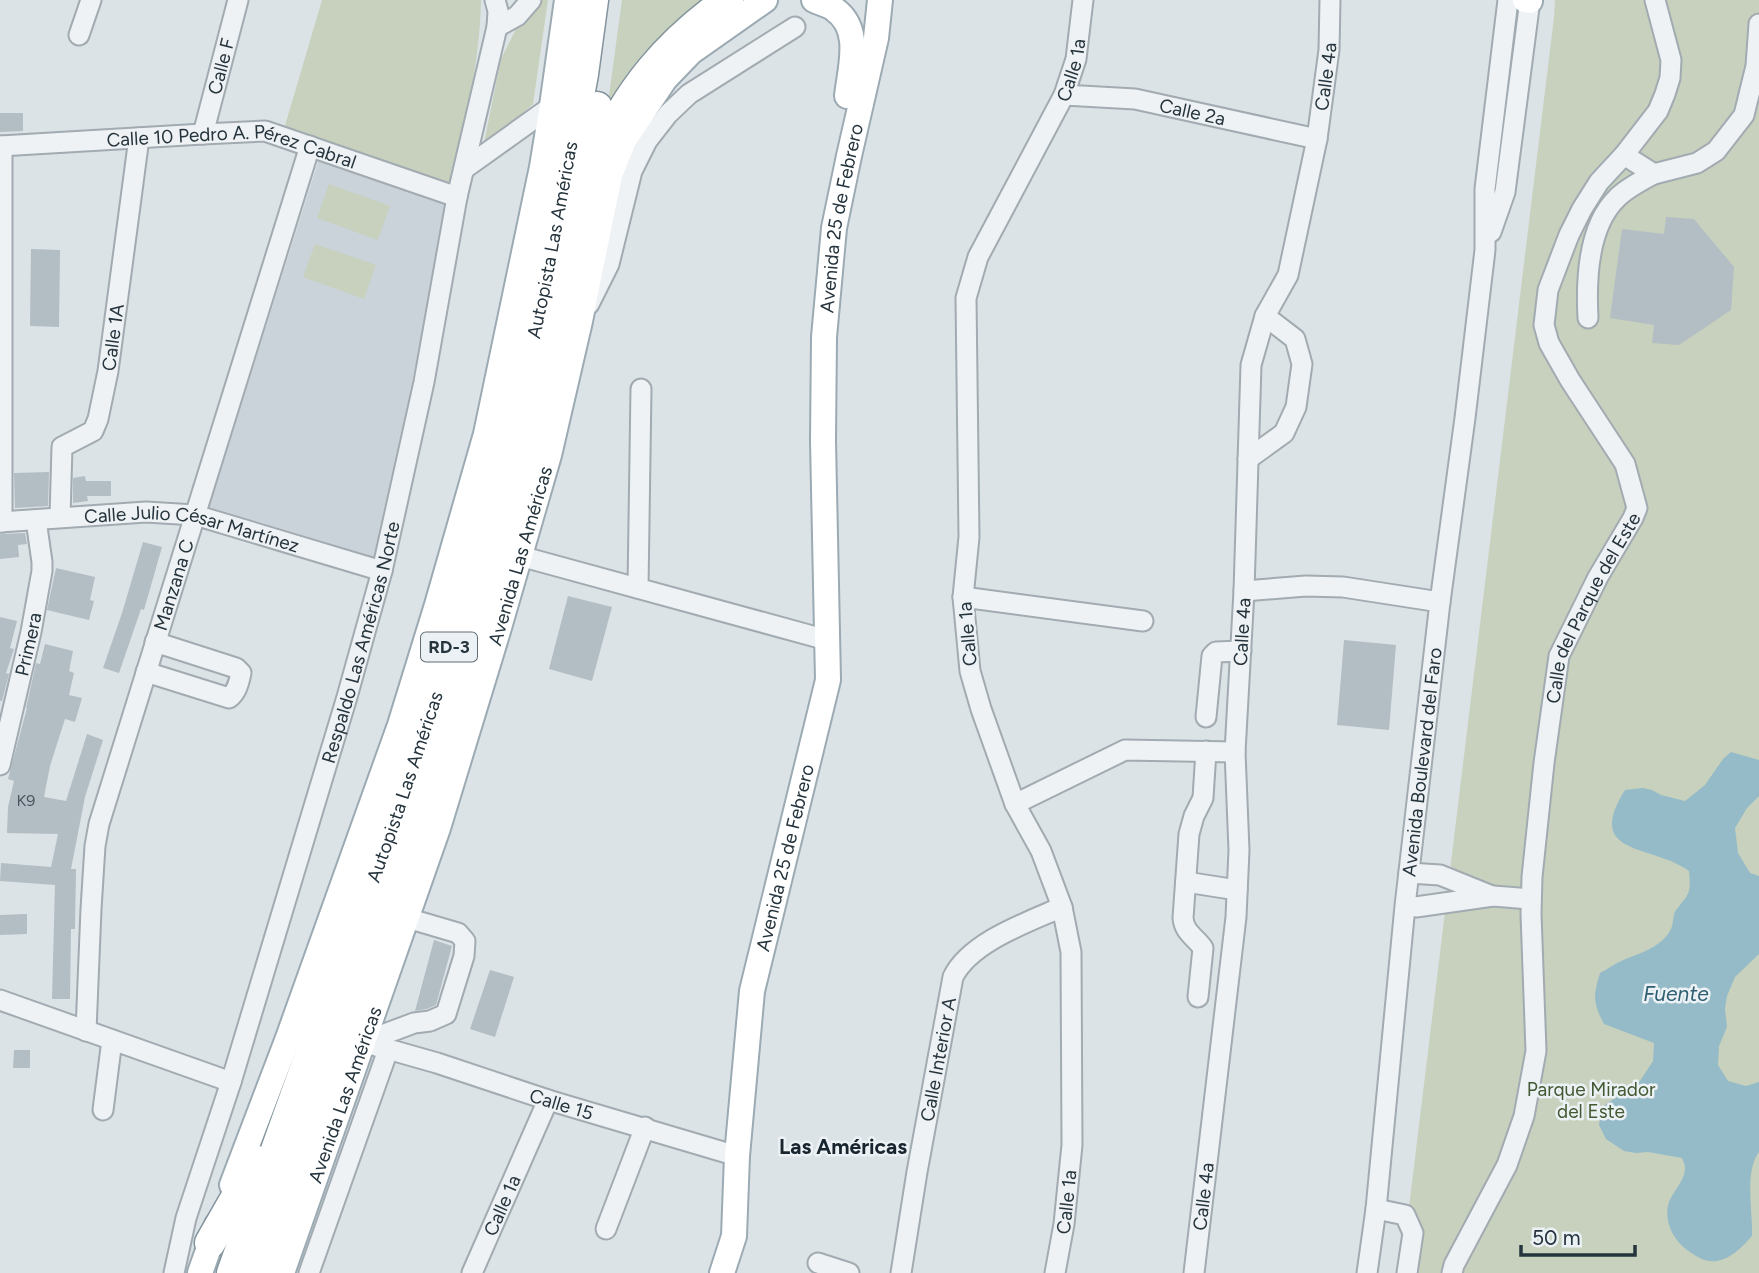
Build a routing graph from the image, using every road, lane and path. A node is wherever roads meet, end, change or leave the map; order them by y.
1 (91, 0) edge
2 (239, 0) edge
3 (495, 0) edge
4 (531, 0) edge
5 (566, 0) edge
6 (593, 0) edge
7 (614, 0) edge
8 (728, 0) edge
9 (765, 0) edge
10 (814, 0) edge
11 (865, 0) edge
12 (880, 0) edge
13 (1083, 0) edge
14 (1330, 0) edge
15 (1508, 0) edge
16 (1528, 0) edge
17 (1654, 0) edge
18 (1759, 24) edge
19 (497, 27) junction
20 (795, 27) dead end
21 (79, 35) dead end
22 (1065, 95) junction
23 (847, 96) junction
24 (552, 106) junction
25 (203, 134) junction
26 (139, 138) junction
27 (1317, 139) junction
28 (1, 146) edge
29 (310, 146) junction
30 (1624, 155) junction
31 (464, 169) junction
32 (1654, 174) junction
33 (457, 197) junction
34 (581, 213) junction
35 (1485, 250) junction
36 (1265, 316) junction
37 (1588, 318) dead end
38 (580, 320) junction
39 (641, 389) dead end
40 (823, 441) junction
41 (1248, 459) junction
42 (195, 515) junction
43 (60, 517) junction
44 (36, 520) junction
45 (1, 522) edge
46 (520, 556) junction
47 (382, 571) junction
48 (638, 588) junction
49 (1244, 591) junction
50 (963, 597) junction
51 (1440, 602) junction
52 (1143, 621) dead end
53 (827, 640) junction
54 (155, 642) junction
55 (1241, 651) junction
56 (146, 672) junction
57 (1206, 717) dead end
58 (1206, 751) junction
59 (1236, 752) junction
60 (0, 762) edge
61 (1015, 804) junction
62 (1409, 873) junction
63 (1186, 882) junction
64 (1237, 890) junction
65 (1493, 896) junction
66 (1531, 899) junction
67 (1062, 907) junction
68 (1416, 907) dead end
69 (407, 918) junction
70 (1198, 997) dead end
71 (0, 1000) edge
72 (86, 1031) junction
73 (112, 1040) junction
74 (376, 1046) junction
75 (231, 1082) junction
76 (297, 1091) junction
77 (548, 1100) junction
78 (103, 1111) dead end
79 (645, 1127) junction
80 (737, 1156) junction
81 (1376, 1209) junction
82 (606, 1229) dead end
83 (210, 1243) junction
84 (818, 1263) dead end
85 (174, 1273) edge
86 (200, 1273) edge
87 (232, 1273) edge
88 (254, 1273) edge
89 (282, 1273) edge
90 (309, 1273) edge
91 (472, 1273) edge
92 (722, 1273) edge
93 (849, 1273) edge
94 (901, 1273) edge
95 (1055, 1273) edge
96 (1195, 1273) edge
97 (1367, 1273) edge
98 (1407, 1273) edge
99 (1451, 1273) edge

1 - 21 street
2 - 25 street, Calle F
3 - 19 street, Respaldo Las Américas Norte
4 - 19 street
5 - 24 main road
6 - 76 highway, Autopista Las Américas / RD-3
7 - 34 highway, Autopista Las Américas / RD-3
8 - 34 highway
9 - 38 main road, Avenida Las Américas
10 - 23 main road
11 - 23 main road, Avenida 25 de Febrero
12 - 40 main road, Avenida 25 de Febrero
13 - 22 street, Calle 1a
14 - 27 street, Calle 4a
15 - 35 street, Avenida Boulevard del Faro
16 - 35 street, Avenida Boulevard del Faro
17 - 30 street, Calle del Parque del Este
18 - 32 street
19 - 31 street, Respaldo Las Américas Norte
20 - 38 street
22 - 27 street, Calle 2a
22 - 50 street, Calle 1a
23 - 40 main road, Avenida 25 de Febrero
24 - 31 street
24 - 83 main road
25 - 26 street, Calle 10 Pedro A. Pérez Cabral
25 - 29 street, Calle 10 Pedro A. Pérez Cabral
26 - 28 street, Calle 10 Pedro A. Pérez Cabral
26 - 43 street, Calle 1A
27 - 36 street, Calle 4a
28 - 45 street
29 - 33 street, Calle 10 Pedro A. Pérez Cabral
29 - 42 street, Manzana C
30 - 32 street
30 - 66 street, Calle del Parque del Este
31 - 33 street, Respaldo Las Américas Norte
32 - 37 street
33 - 47 street, Respaldo Las Américas Norte
34 - 88 highway, Autopista Las Américas / RD-3
35 - 51 street, Avenida Boulevard del Faro
36 - 41 street, Calle 4a
36 - 41 street
38 - 46 main road, Avenida Las Américas
39 - 48 street
40 - 53 main road, Avenida 25 de Febrero
41 - 49 street, Calle 4a
42 - 43 street, Calle Julio César Martínez
42 - 47 street, Calle Julio César Martínez
42 - 54 street, Manzana C
43 - 44 street, Calle Julio César Martínez
44 - 45 street, Calle Julio César Martínez
44 - 60 street, Primera
46 - 48 street
46 - 69 main road, Avenida Las Américas
47 - 75 street, Respaldo Las Américas Norte
48 - 53 street
49 - 51 street
49 - 55 street, Calle 4a
50 - 52 street
50 - 61 street, Calle 1a
51 - 62 street, Avenida Boulevard del Faro
53 - 80 main road, Avenida 25 de Febrero
54 - 56 street, Manzana C
54 - 56 street
55 - 57 street
55 - 59 street, Calle 4a
56 - 72 street, Manzana C
58 - 59 street
58 - 61 street
58 - 63 street
59 - 64 street, Calle 4a
61 - 67 street, Calle 1a
62 - 65 street
62 - 81 street, Avenida Boulevard del Faro
63 - 64 street
63 - 70 street
64 - 96 street, Calle 4a
65 - 66 street
65 - 68 street
66 - 99 street, Calle del Parque del Este
67 - 94 street, Calle Interior A
67 - 95 street, Calle 1a
69 - 74 main road, Avenida Las Américas
69 - 74 street
71 - 72 street
72 - 73 street
73 - 75 street
73 - 78 street
74 - 77 street, Calle 15
74 - 89 main road, Avenida Las Américas
74 - 90 street
75 - 85 street, Respaldo Las Américas Norte
76 - 83 highway
76 - 87 highway, Autopista Las Américas / RD-3
77 - 79 street, Calle 15
77 - 91 street, Calle 1a
79 - 80 street, Calle 15
79 - 82 street
80 - 92 main road, Avenida 25 de Febrero
81 - 97 street, Avenida Boulevard del Faro
81 - 98 street
83 - 86 main road
84 - 93 street

